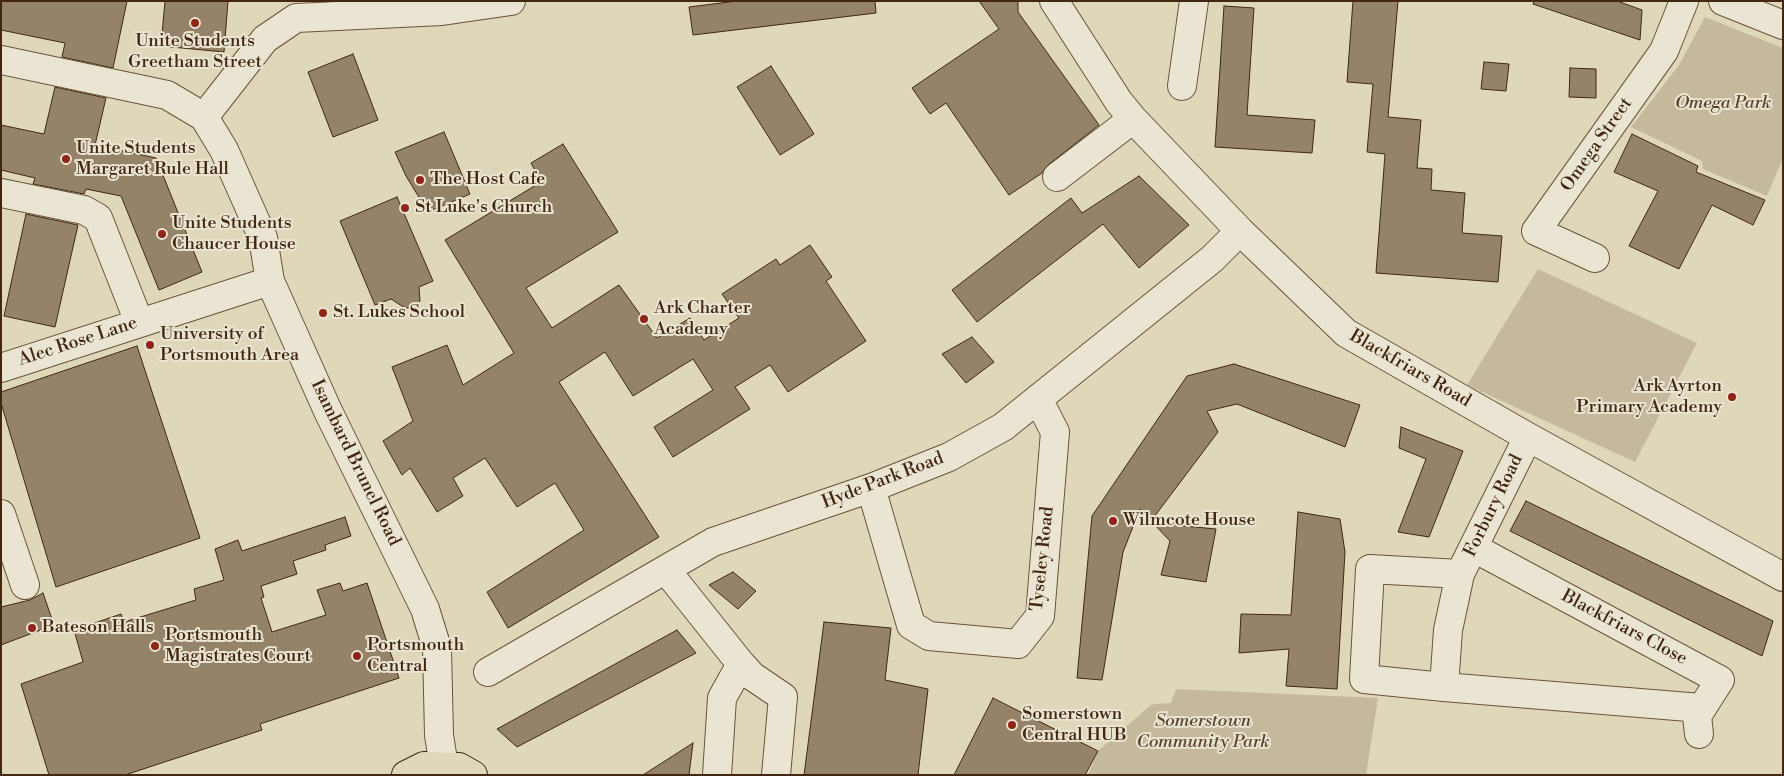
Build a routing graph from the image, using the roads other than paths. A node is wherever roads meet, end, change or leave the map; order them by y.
1 (511, 1) edge
2 (1054, 1) edge
3 (1194, 1) edge
4 (1684, 1) edge
5 (1723, 1) edge
6 (294, 10) edge
7 (1783, 25) edge
8 (1, 60) edge
9 (1182, 86) dead end
10 (204, 117) junction
11 (1132, 119) junction
12 (1057, 177) dead end
13 (1, 193) edge
14 (1240, 230) junction
15 (1595, 258) dead end
16 (270, 281) junction
17 (139, 322) junction
18 (1, 368) edge
19 (1038, 399) junction
20 (1528, 437) junction
21 (871, 488) junction
22 (1, 514) edge
23 (1474, 548) junction
24 (666, 570) junction
25 (1460, 574) junction
26 (1783, 577) edge
27 (25, 586) dead end
28 (741, 664) junction
29 (488, 672) dead end
30 (1444, 687) junction
31 (444, 767) junction
32 (406, 775) edge
33 (473, 775) edge
34 (717, 775) edge
35 (776, 775) edge

1 - 6 street
2 - 11 street, Blackfriars Road
3 - 9 street
4 - 15 street, Omega Street
5 - 7 street
6 - 10 street
8 - 10 street, Isambard Brunel Road
10 - 16 street, Isambard Brunel Road
11 - 12 street
11 - 14 street, Blackfriars Road
13 - 17 street
14 - 19 street, Hyde Park Road
14 - 20 street, Blackfriars Road
16 - 17 street, Alec Rose Lane
16 - 31 street, Isambard Brunel Road
17 - 18 street, Alec Rose Lane
19 - 21 street, Hyde Park Road
19 - 21 street, Tyseley Road
20 - 23 street, Forbury Road
20 - 26 street, Blackfriars Road
21 - 24 street, Hyde Park Road
22 - 27 street
23 - 25 street, Forbury Road
23 - 30 street, Blackfriars Close
24 - 28 street
24 - 29 street, Hyde Park Road
25 - 30 street, Forbury Road
25 - 30 street
28 - 34 street
28 - 35 street
31 - 32 main road
31 - 33 main road

